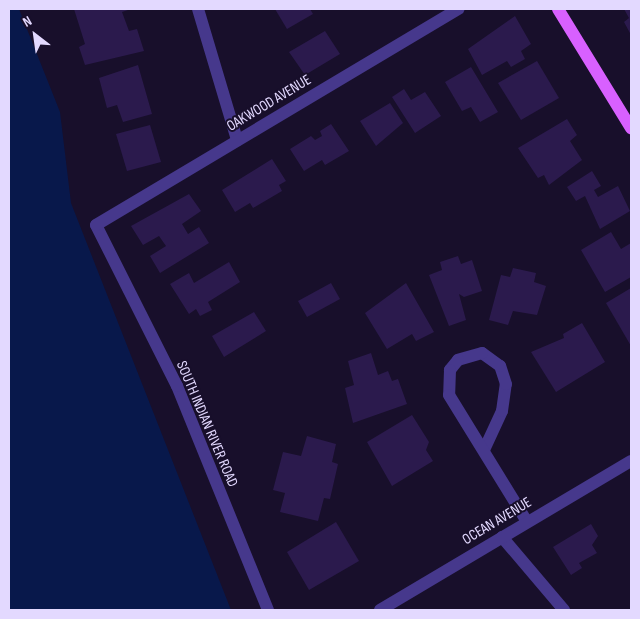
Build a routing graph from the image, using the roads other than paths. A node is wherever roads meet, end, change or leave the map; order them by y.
1 (198, 9) edge
2 (458, 9) edge
3 (558, 9) edge
4 (631, 128) edge
5 (237, 140) junction
6 (96, 225) joint
7 (484, 450) junction
8 (631, 461) edge
9 (527, 522) junction
10 (502, 537) junction
11 (268, 610) edge
12 (380, 610) edge
13 (564, 610) edge

1 - 5 street
2 - 5 street, OAKWOOD AVENUE
3 - 4 main road
5 - 6 street, OAKWOOD AVENUE
6 - 11 street, SOUTH INDIAN RIVER ROAD
7 - 7 street
7 - 9 street
8 - 9 street, OCEAN AVENUE
9 - 10 street, OCEAN AVENUE
10 - 12 street, OCEAN AVENUE
10 - 13 street

